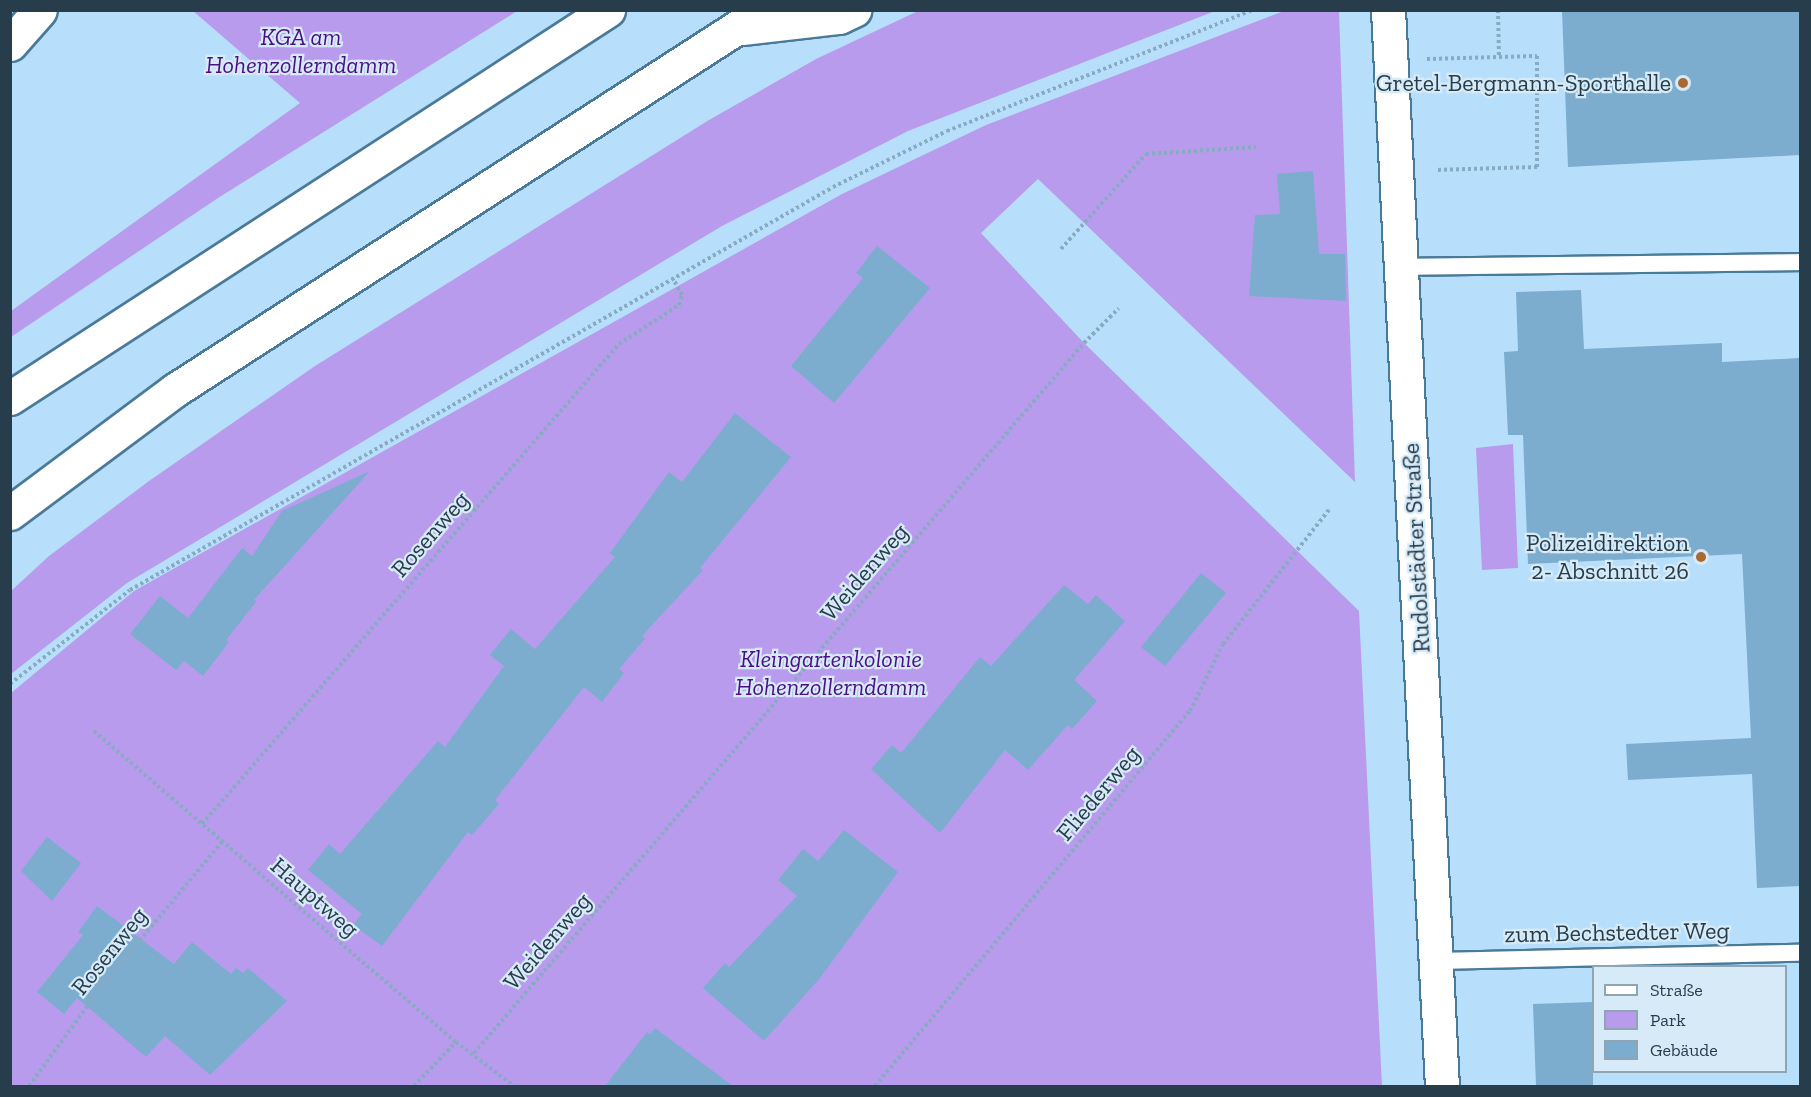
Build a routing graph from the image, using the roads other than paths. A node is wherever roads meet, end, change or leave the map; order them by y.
1 (40, 10) edge
2 (608, 10) edge
3 (854, 10) edge
4 (1388, 10) edge
5 (753, 19) edge
6 (10, 44) edge
7 (1800, 262) edge
8 (1398, 267) junction
9 (10, 398) edge
10 (10, 513) edge
11 (1800, 953) edge
12 (1434, 961) junction
13 (1442, 1086) edge

1 - 6 main road
2 - 9 main road
3 - 5 main road
4 - 8 main road, Rudolstädter Straße
5 - 10 main road
7 - 8 lane
8 - 12 main road, Rudolstädter Straße
11 - 12 lane, zum Bechstedter Weg
12 - 13 main road, Rudolstädter Straße

